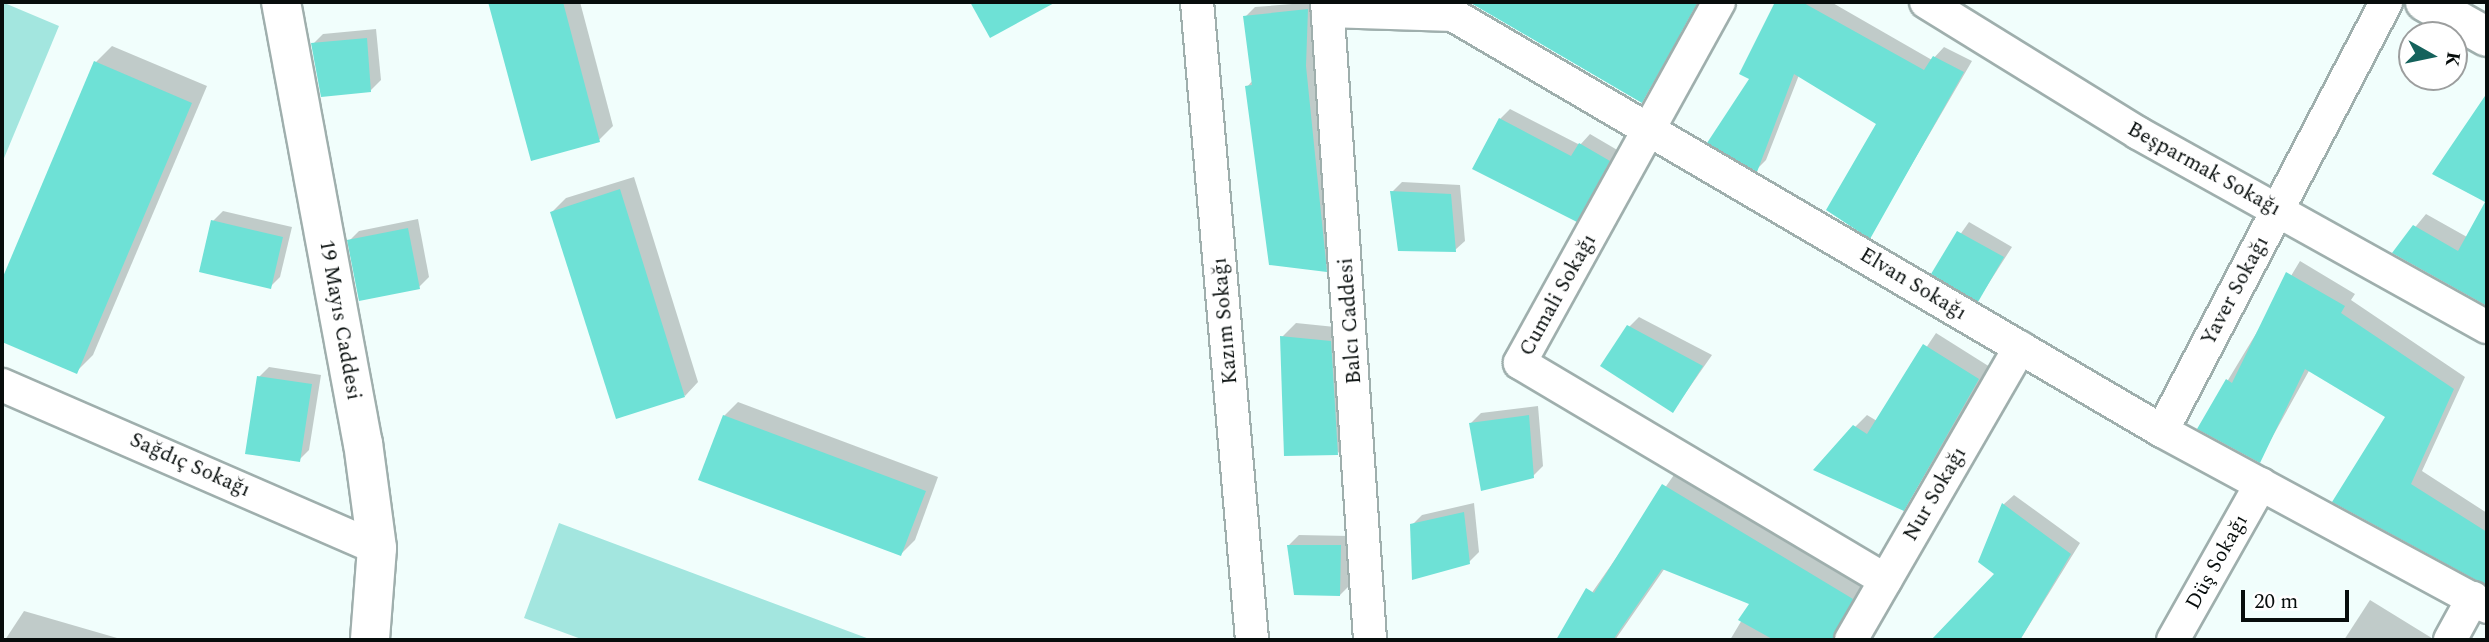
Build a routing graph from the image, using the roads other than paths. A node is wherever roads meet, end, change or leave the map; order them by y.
1 (281, 2) edge
2 (1197, 2) edge
3 (1719, 2) edge
4 (1926, 2) edge
5 (2386, 2) edge
6 (2425, 2) edge
7 (1328, 7) edge
8 (2487, 37) edge
9 (1650, 129) junction
10 (2278, 210) junction
11 (2487, 327) edge
12 (2020, 347) junction
13 (2, 385) edge
14 (2162, 431) junction
15 (2261, 484) junction
16 (377, 548) junction
17 (1885, 580) junction
18 (2480, 602) edge
19 (370, 640) edge
20 (1252, 640) edge
21 (1370, 640) edge
22 (1851, 640) edge
23 (2173, 640) edge
24 (2450, 640) edge

1 - 16 street, 19 Mayıs Caddesi
2 - 20 street, Kazım Sokağı
3 - 9 street, Cumali Sokağı
4 - 10 street, Beşparmak Sokağı
5 - 10 street, Yaver Sokağı
6 - 8 street
7 - 9 street, Elvan Sokağı
7 - 21 street, Balcı Caddesi
9 - 12 street, Elvan Sokağı
9 - 17 street, Cumali Sokağı
10 - 11 street, Beşparmak Sokağı
10 - 14 street, Yaver Sokağı
12 - 14 street, Elvan Sokağı
12 - 17 street, Nur Sokağı
13 - 16 street, Sağdıç Sokağı
14 - 15 street, Elvan Sokağı
15 - 18 street, Elvan Sokağı
15 - 23 street, Düş Sokağı
16 - 19 street, 19 Mayıs Caddesi
17 - 22 street, Nur Sokağı
18 - 24 street

